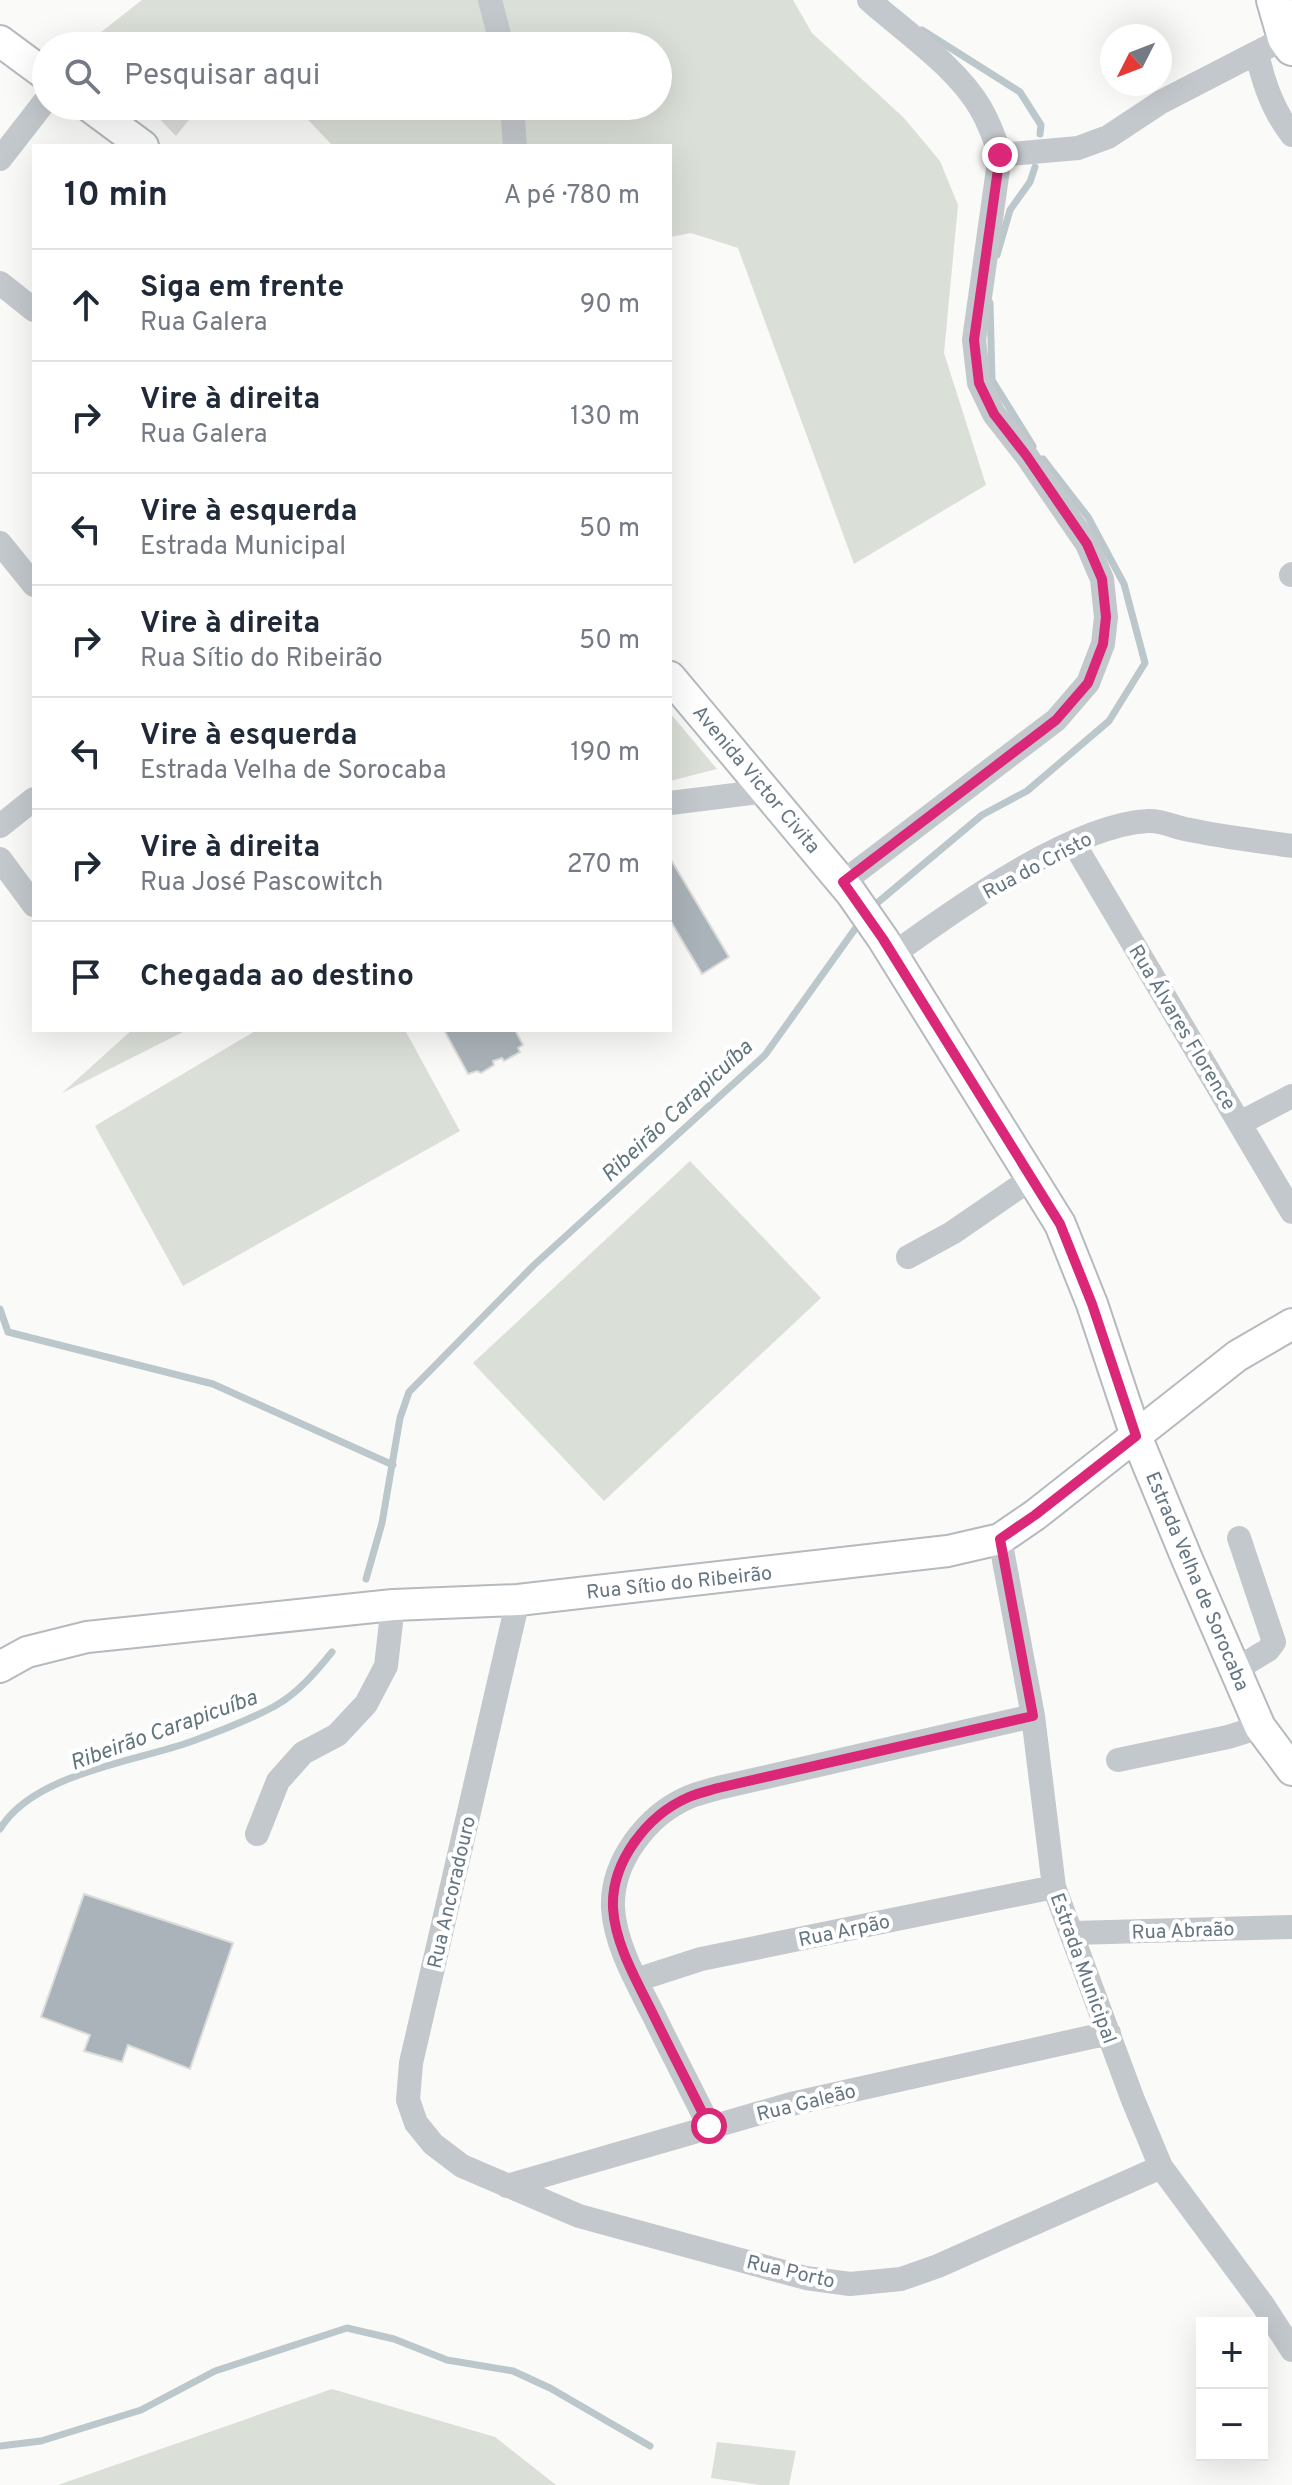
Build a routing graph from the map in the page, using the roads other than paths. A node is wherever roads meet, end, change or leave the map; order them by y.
1 (490, 0) edge
2 (869, 0) edge
3 (1274, 0) edge
4 (498, 32) edge
5 (0, 41) edge
6 (1278, 46) edge
7 (32, 65) edge
8 (32, 118) edge
9 (108, 120) edge
10 (513, 120) edge
11 (1292, 135) edge
12 (140, 144) edge
13 (515, 144) edge
14 (1000, 155) junction
15 (0, 159) edge
16 (0, 283) edge
17 (32, 308) edge
18 (0, 543) edge
19 (32, 583) edge
20 (672, 679) edge
21 (767, 791) junction
22 (32, 801) edge
23 (672, 803) edge
24 (0, 826) edge
25 (1073, 842) junction
26 (1292, 846) edge
27 (0, 859) edge
28 (847, 888) junction
29 (32, 902) edge
30 (887, 947) junction
31 (1292, 1096) edge
32 (1240, 1123) junction
33 (1032, 1178) junction
34 (1292, 1212) edge
35 (908, 1257) dead end
36 (1292, 1324) edge
37 (1136, 1436) junction
38 (1239, 1538) dead end
39 (1000, 1539) junction
40 (518, 1600) junction
41 (393, 1605) junction
42 (0, 1667) edge
43 (1235, 1670) junction
44 (1033, 1716) junction
45 (1260, 1727) junction
46 (1118, 1760) dead end
47 (1292, 1770) edge
48 (257, 1834) dead end
49 (1054, 1887) junction
50 (1292, 1927) edge
51 (1073, 1933) junction
52 (636, 1980) junction
53 (1109, 2033) junction
54 (709, 2126) junction
55 (462, 2166) joint
56 (1161, 2167) junction
57 (507, 2186) junction
58 (1292, 2350) edge

1 - 4 street
2 - 14 street
3 - 6 highway
5 - 7 main road
6 - 11 street
6 - 14 street
8 - 15 street
9 - 12 main road
10 - 13 street
14 - 28 street
16 - 17 street
18 - 19 street
20 - 21 main road, Avenida Victor Civita
21 - 23 street
21 - 28 main road, Avenida Victor Civita
22 - 24 street
25 - 26 street, Rua do Cristo
25 - 30 street, Rua do Cristo
25 - 32 street, Rua Álvares Florence
27 - 29 street
28 - 30 main road, Estrada Velha de Sorocaba
30 - 33 main road, Estrada Velha de Sorocaba
31 - 32 street
32 - 34 street, Rua Álvares Florence
33 - 35 street
33 - 37 main road, Estrada Velha de Sorocaba
36 - 37 main road, Rua Sítio do Ribeirão
37 - 39 main road, Rua Sítio do Ribeirão
37 - 43 main road, Estrada Velha de Sorocaba
38 - 43 street
39 - 40 main road, Rua Sítio do Ribeirão
39 - 44 street, Estrada Municipal
40 - 41 main road, Rua Sítio do Ribeirão
40 - 55 street, Rua Ancoradouro
41 - 42 main road, Rua Sítio do Ribeirão
41 - 48 street
43 - 45 main road, Estrada Velha de Sorocaba
44 - 49 street, Estrada Municipal
44 - 52 street
45 - 46 street
45 - 47 main road, Estrada Velha de Sorocaba
49 - 51 street, Estrada Municipal
49 - 52 street, Rua Arpão
50 - 51 street, Rua Abraão
51 - 53 street, Estrada Municipal
52 - 54 street
53 - 54 street, Rua Galeão
53 - 56 street, Estrada Municipal
54 - 57 street, Rua Galeão
55 - 57 street, Rua Porto
56 - 57 street, Rua Porto
56 - 58 street, Estrada Municipal

